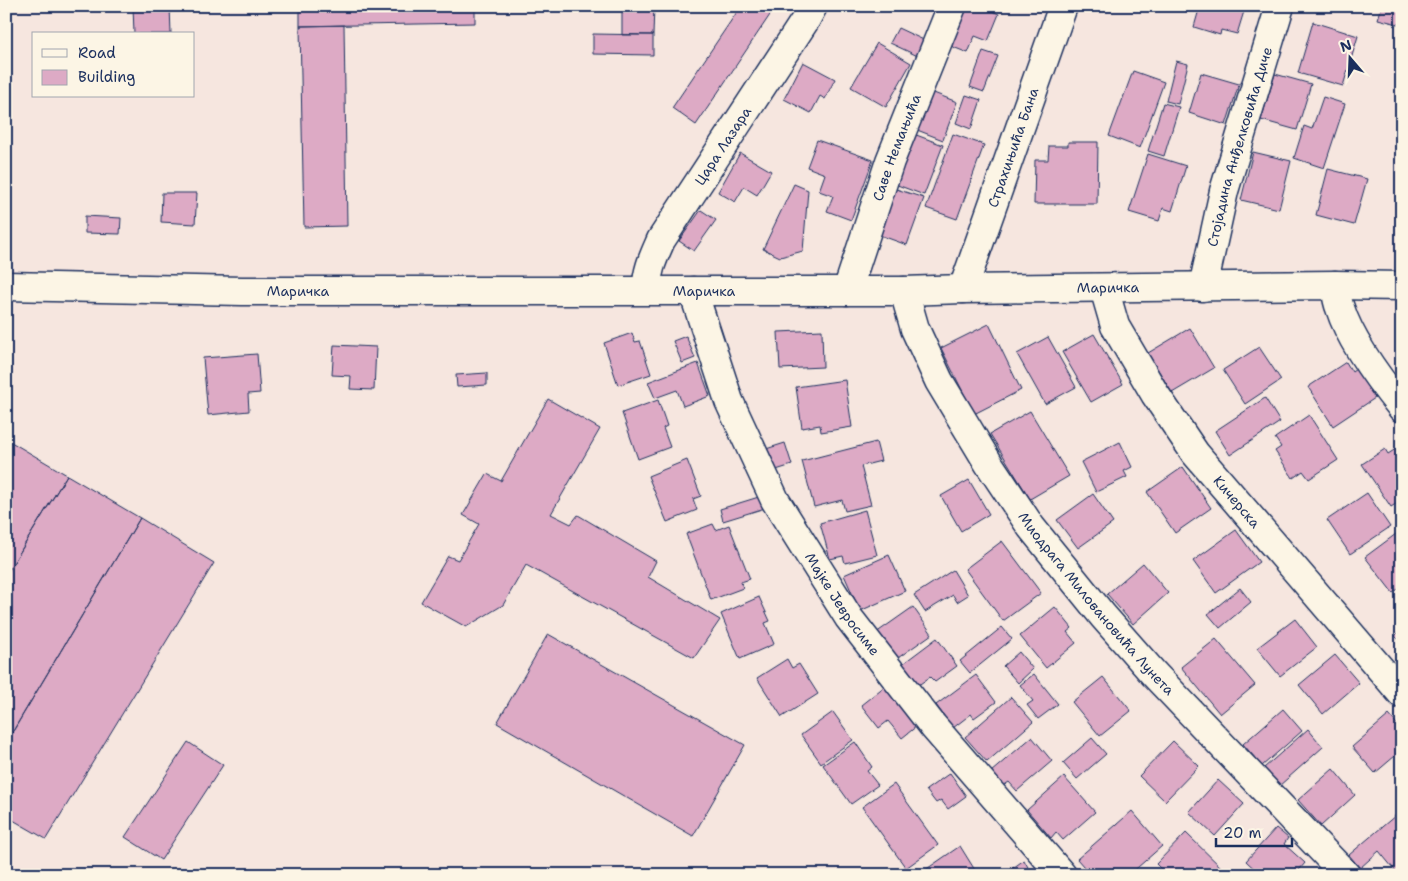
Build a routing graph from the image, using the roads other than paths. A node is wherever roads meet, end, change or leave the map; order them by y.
1 (813, 6) edge
2 (952, 6) edge
3 (1063, 6) edge
4 (1280, 6) edge
5 (1335, 285) junction
6 (6, 286) edge
7 (1402, 286) edge
8 (1203, 287) junction
9 (1104, 288) junction
10 (963, 289) junction
11 (647, 290) junction
12 (694, 291) junction
13 (847, 291) junction
14 (904, 291) junction
15 (1402, 408) edge
16 (1402, 694) edge
17 (1062, 875) edge
18 (1346, 875) edge

1 - 11 street, Цара Лазара
2 - 13 street, Саве Немањића
3 - 10 street, Страхињића Бана
4 - 8 street, Стојадина Анђелковића Диче
5 - 7 street, Маричка
5 - 8 street, Маричка
5 - 15 street
6 - 11 street, Маричка
8 - 9 street, Маричка
9 - 10 street, Маричка
9 - 16 street, Кичерска
10 - 14 street, Маричка
11 - 12 street, Маричка
12 - 13 street, Маричка
12 - 17 street, Мајке Јевросиме
13 - 14 street, Маричка
14 - 18 street, Миодрага Миловановића Лунета

